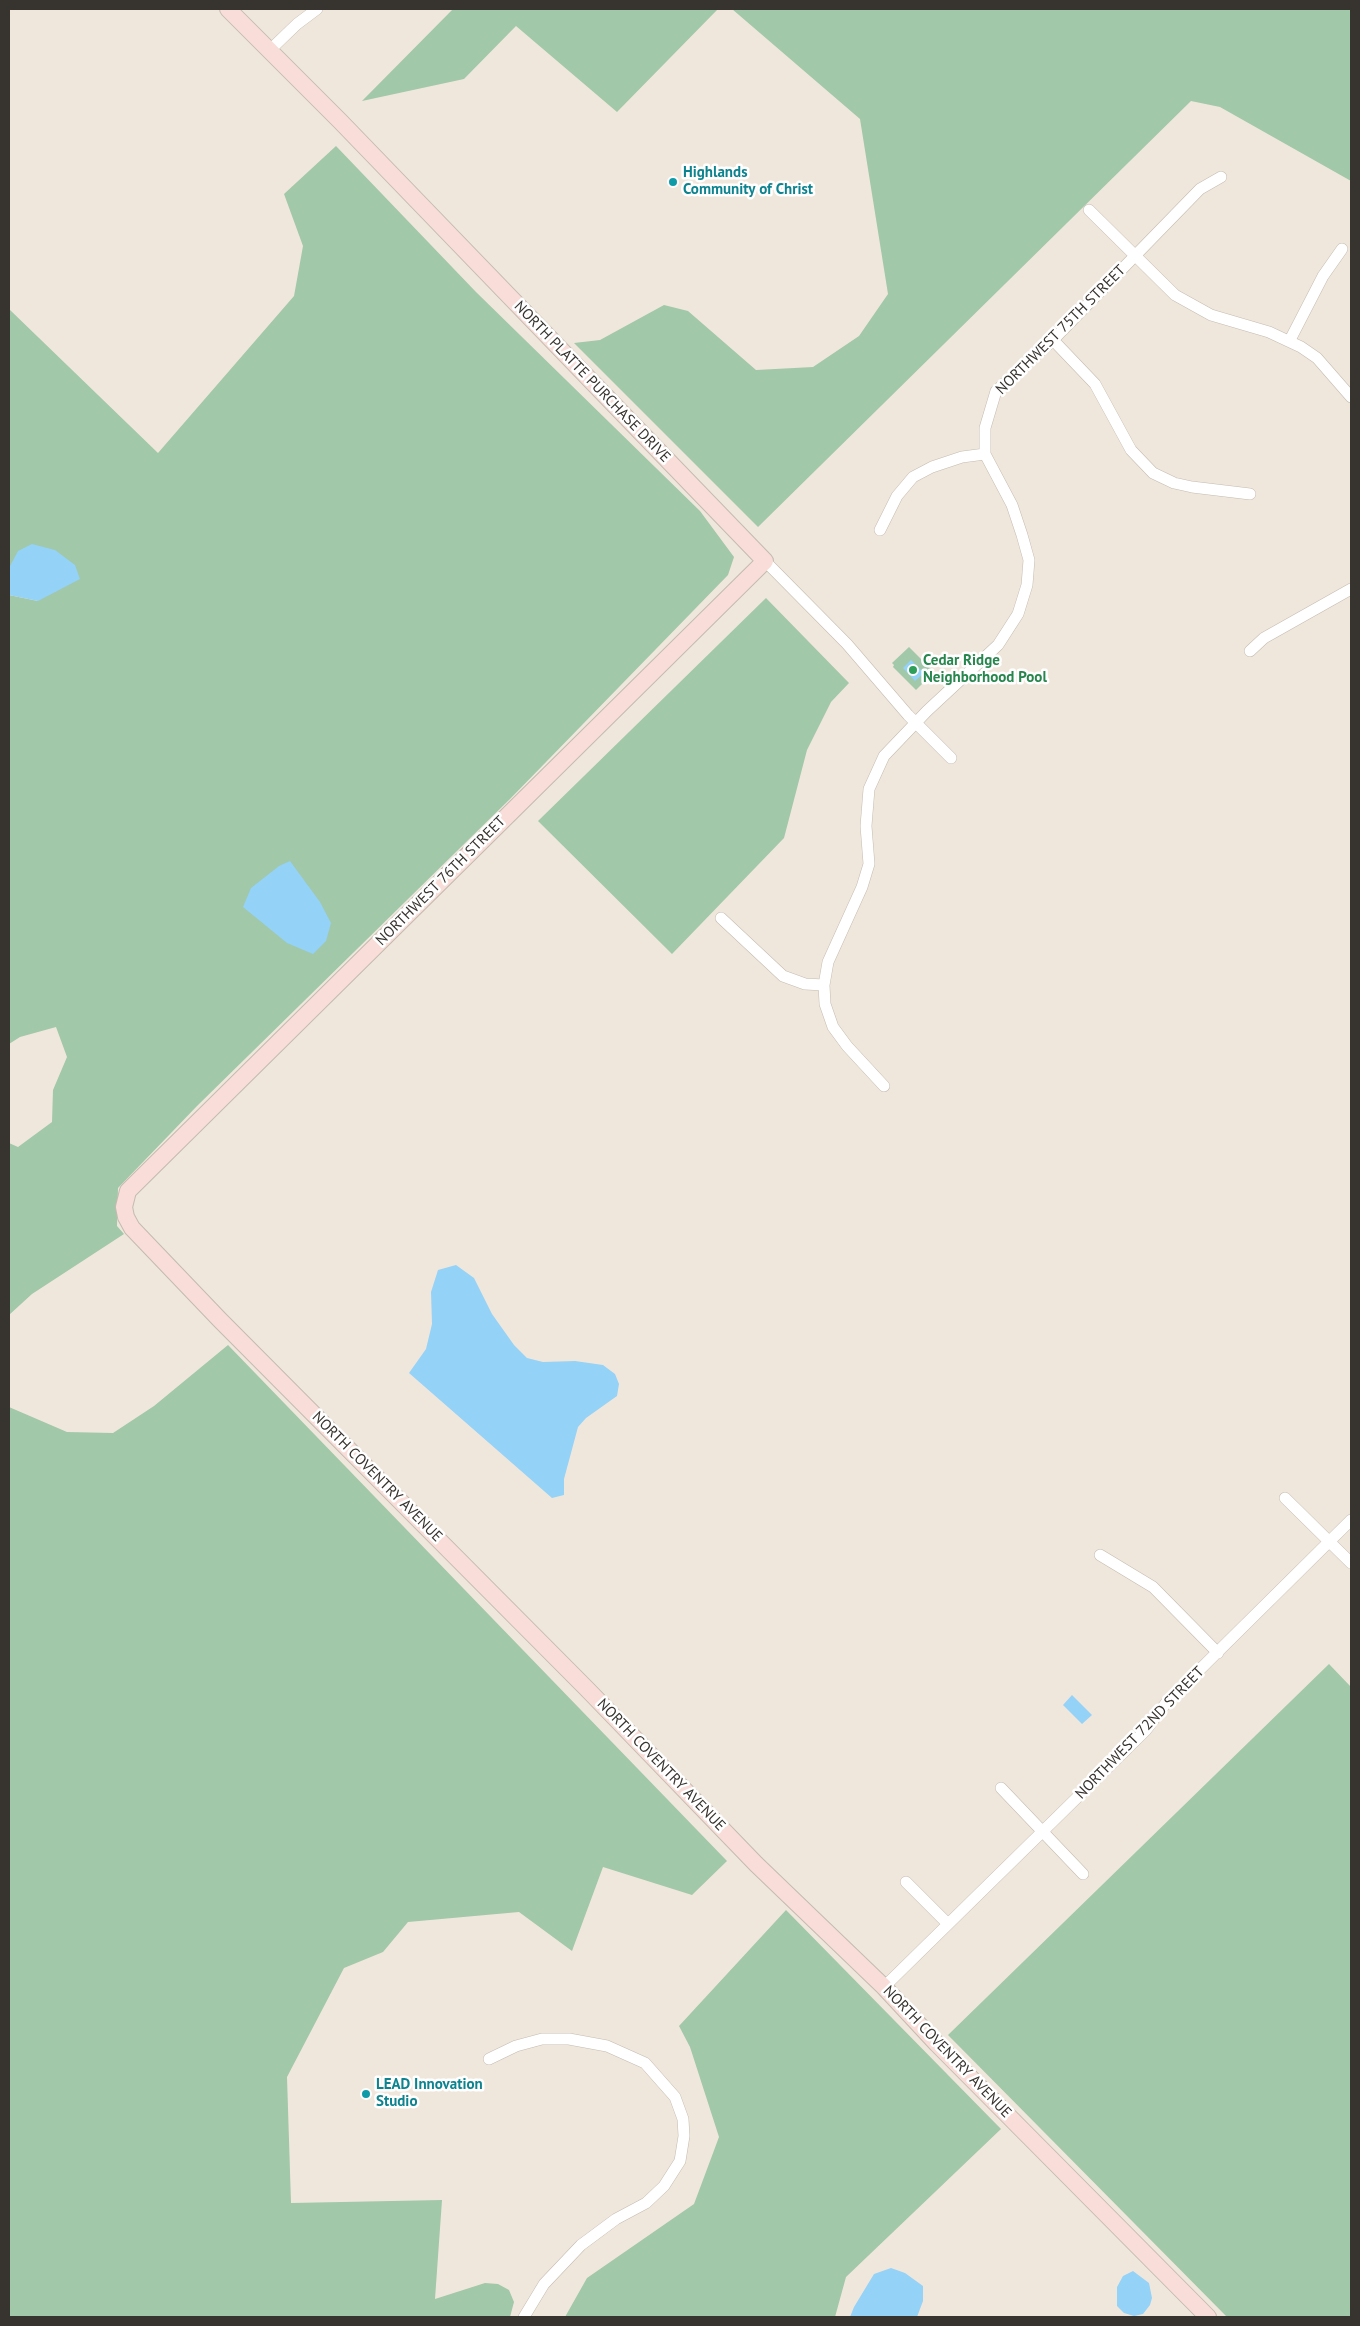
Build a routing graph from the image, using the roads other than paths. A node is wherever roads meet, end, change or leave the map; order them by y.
1 (228, 9) edge
2 (317, 9) edge
3 (270, 50) junction
4 (1221, 177) dead end
5 (1089, 210) dead end
6 (1342, 249) dead end
7 (1134, 255) junction
8 (1052, 340) junction
9 (1290, 340) junction
10 (1351, 397) edge
11 (985, 454) junction
12 (1250, 494) dead end
13 (880, 530) dead end
14 (765, 561) junction
15 (1351, 589) edge
16 (1250, 651) dead end
17 (916, 722) junction
18 (951, 758) dead end
19 (721, 918) dead end
20 (824, 985) junction
21 (884, 1086) dead end
22 (124, 1206) joint
23 (1286, 1498) dead end
24 (1351, 1520) edge
25 (1329, 1541) junction
26 (1100, 1555) dead end
27 (1351, 1563) edge
28 (1218, 1652) junction
29 (1001, 1788) dead end
30 (1043, 1831) junction
31 (1083, 1874) dead end
32 (906, 1882) dead end
33 (948, 1924) junction
34 (884, 1987) junction
35 (489, 2059) dead end
36 (524, 2317) edge
37 (1208, 2317) edge

1 - 3 street, NORTH PLATTE PURCHASE DRIVE
2 - 3 street
3 - 14 street, NORTH PLATTE PURCHASE DRIVE
4 - 7 street, NORTHWEST 75TH STREET
5 - 7 street
6 - 9 street
7 - 8 street, NORTHWEST 75TH STREET
7 - 9 street
8 - 11 street, NORTHWEST 75TH STREET
8 - 12 street
9 - 10 street
11 - 13 street
11 - 17 street, NORTHWEST 75TH STREET
14 - 17 street, NORTH PLATTE PURCHASE DRIVE
14 - 22 street, NORTHWEST 76TH STREET
15 - 16 street
17 - 18 street, NORTH PLATTE PURCHASE DRIVE
17 - 20 street, NORTHWEST 75TH STREET
19 - 20 street
20 - 21 street, NORTHWEST 75TH STREET
22 - 34 street, NORTH COVENTRY AVENUE
23 - 25 street
24 - 25 street, NORTHWEST 72ND STREET
25 - 27 street
25 - 28 street, NORTHWEST 72ND STREET
26 - 28 street
28 - 30 street, NORTHWEST 72ND STREET
29 - 30 street
30 - 31 street
30 - 33 street, NORTHWEST 72ND STREET
32 - 33 street
33 - 34 street, NORTHWEST 72ND STREET
34 - 37 street, NORTH COVENTRY AVENUE
35 - 36 street

